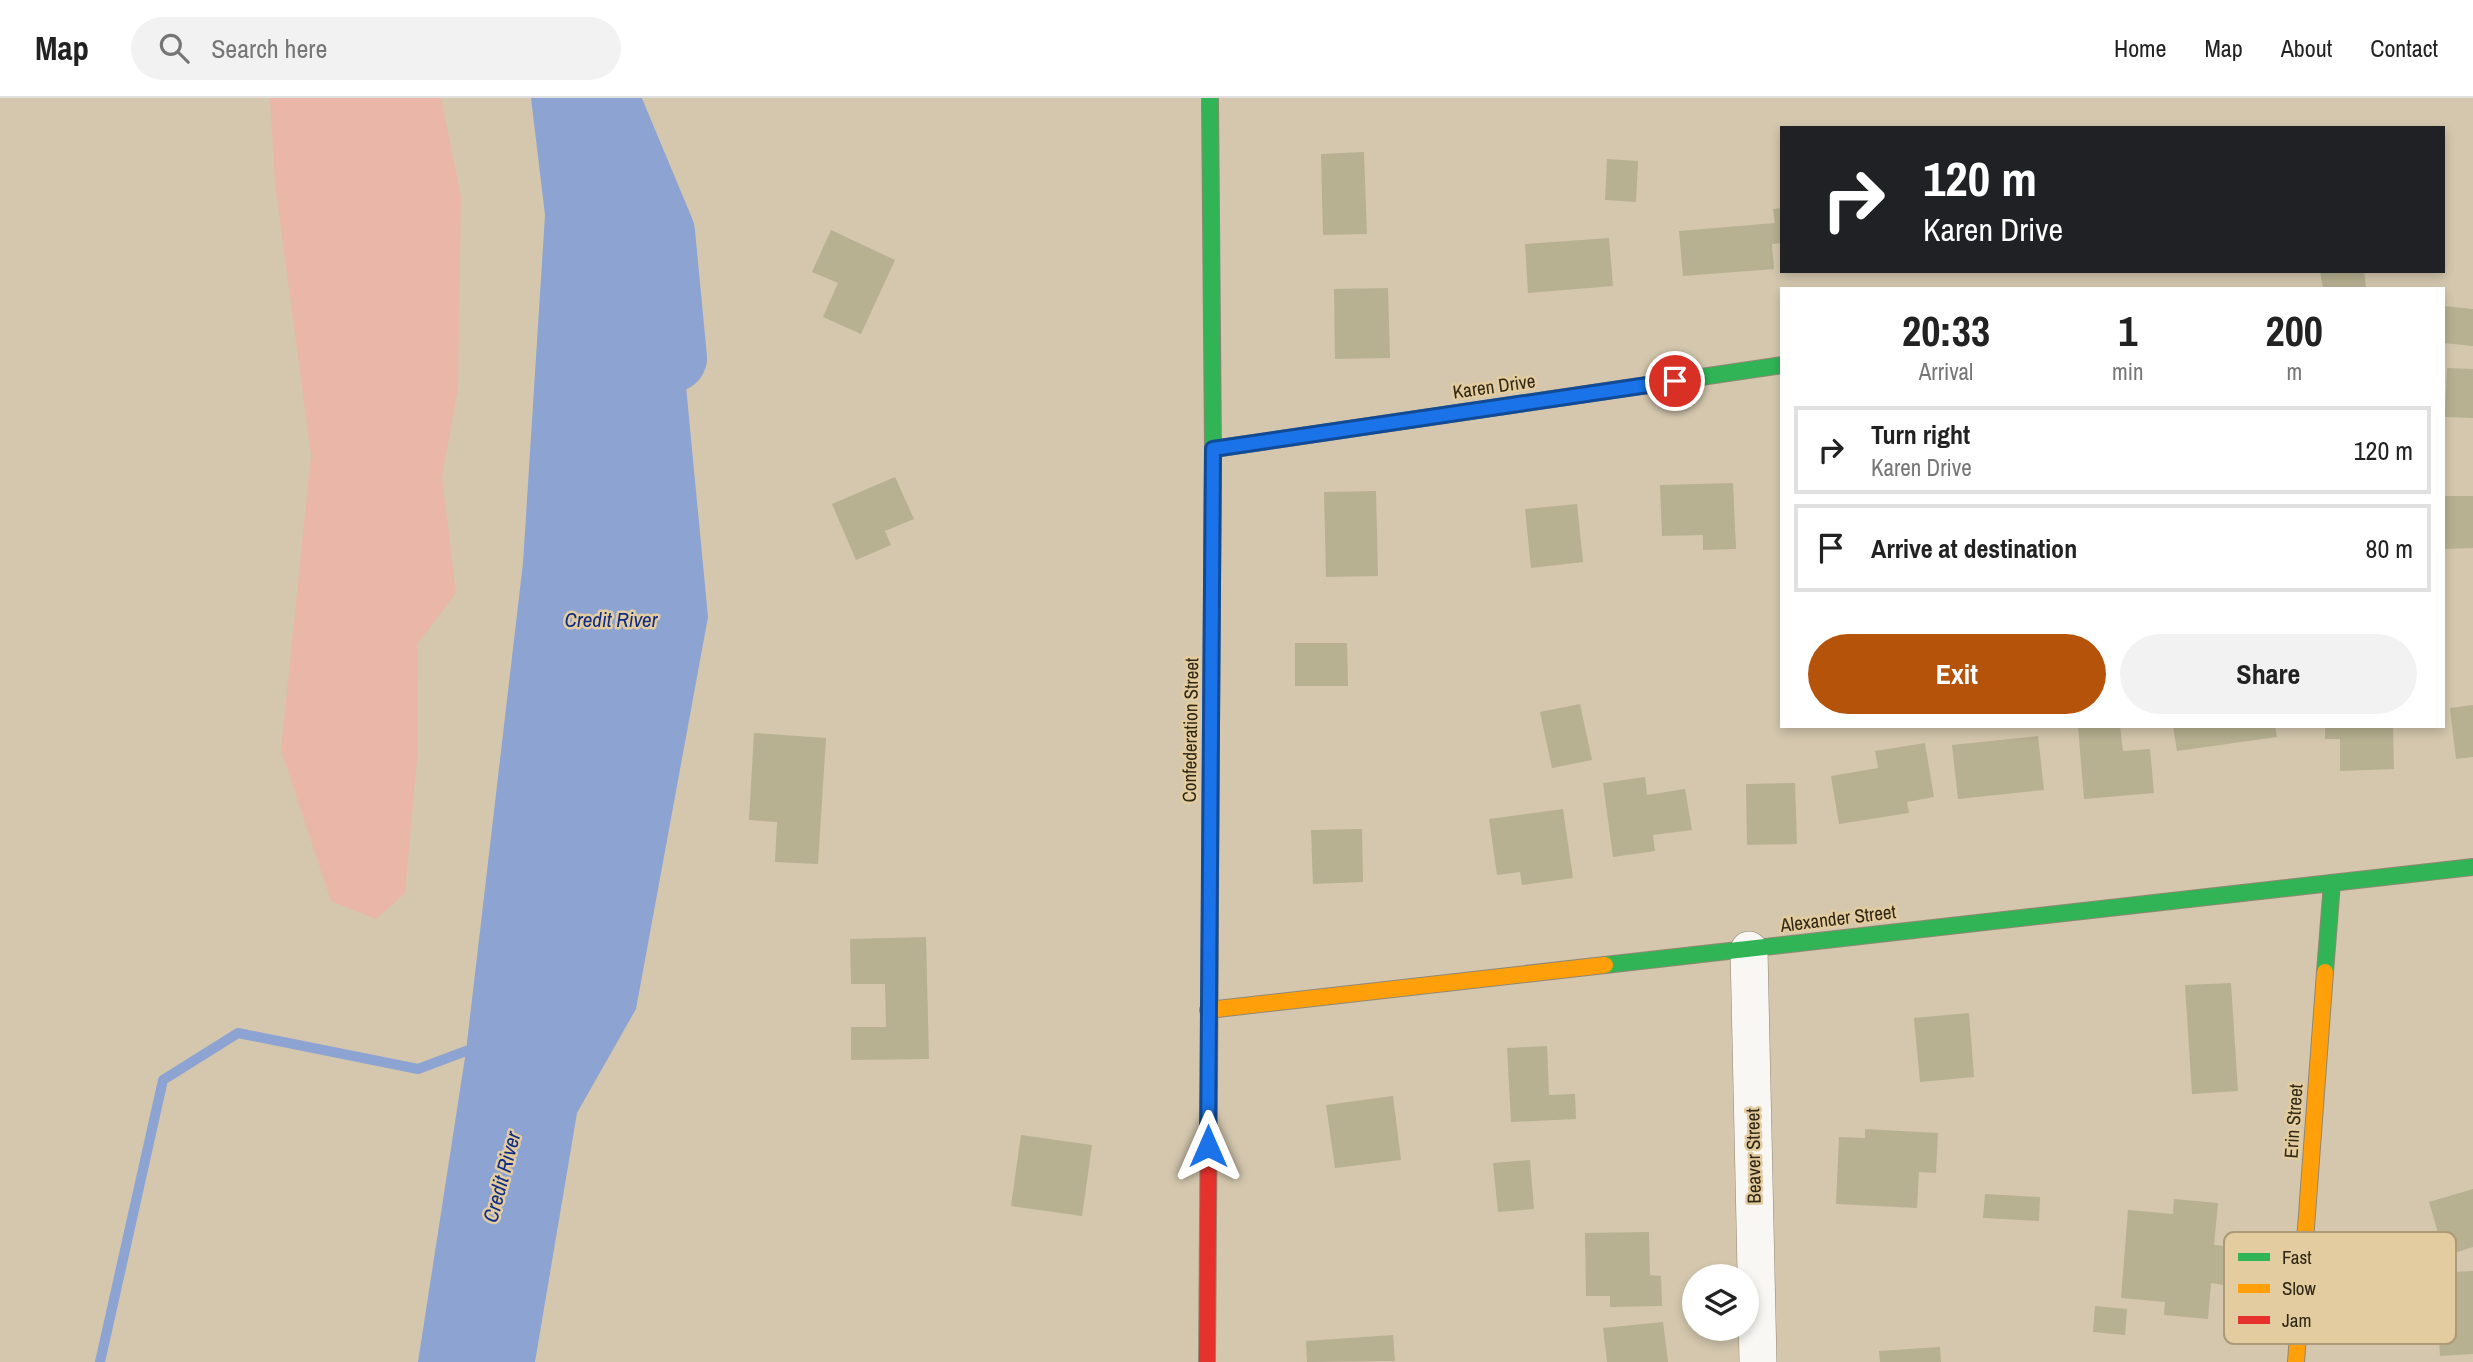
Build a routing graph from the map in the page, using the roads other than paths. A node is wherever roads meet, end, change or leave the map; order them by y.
1 (1210, 98) edge
2 (1780, 365) edge
3 (1213, 449) junction
4 (2473, 867) edge
5 (2332, 883) junction
6 (1749, 950) junction
7 (1208, 1010) junction
8 (2306, 1232) edge
9 (2297, 1344) edge
10 (1207, 1362) edge
11 (1758, 1362) edge
12 (2296, 1362) edge

1 - 3 street, Confederation Street
2 - 3 street, Karen Drive
3 - 7 street, Confederation Street
4 - 5 street, Alexander Street
5 - 6 street, Alexander Street
5 - 8 street, Erin Street
6 - 7 street, Alexander Street
6 - 11 street, Beaver Street
7 - 10 street, Confederation Street
9 - 12 street, Erin Street

